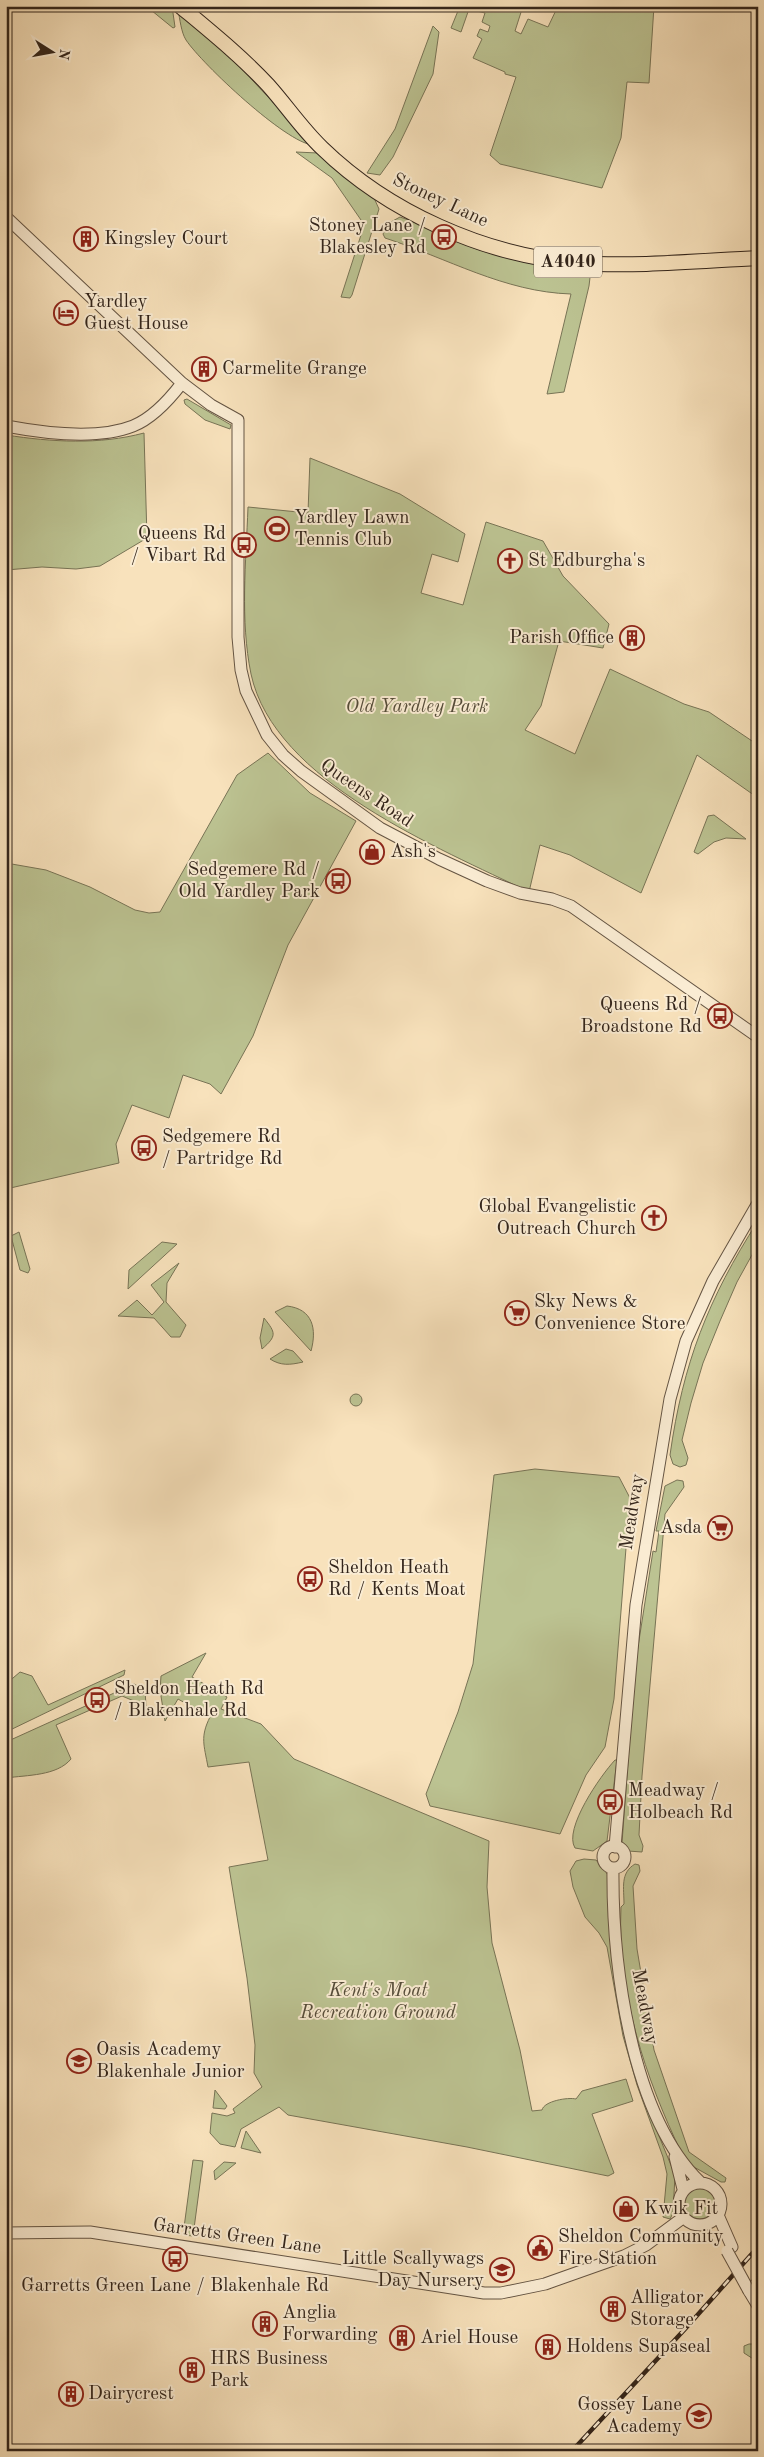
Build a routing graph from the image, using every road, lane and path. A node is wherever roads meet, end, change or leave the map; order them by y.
1 (180, 6) edge
2 (6, 218) edge
3 (758, 258) edge
4 (182, 383) junction
5 (6, 426) edge
6 (758, 1037) edge
7 (758, 1203) edge
8 (672, 2146) junction
9 (700, 2182) junction
10 (683, 2189) junction
11 (718, 2215) junction
12 (684, 2217) junction
13 (708, 2224) junction
14 (6, 2233) edge
15 (730, 2249) junction
16 (754, 2289) edge
17 (758, 2306) edge

1 - 3 main road, Stoney Lane / A4040
2 - 4 street
4 - 5 street
4 - 6 street, Queens Road
7 - 8 street, Meadway
8 - 9 street, Meadway
8 - 10 street, Meadway
9 - 10 street
9 - 11 street
10 - 12 street
11 - 13 street
11 - 15 street
12 - 13 street
12 - 14 street, Garretts Green Lane
13 - 15 street
15 - 16 street
16 - 17 street

